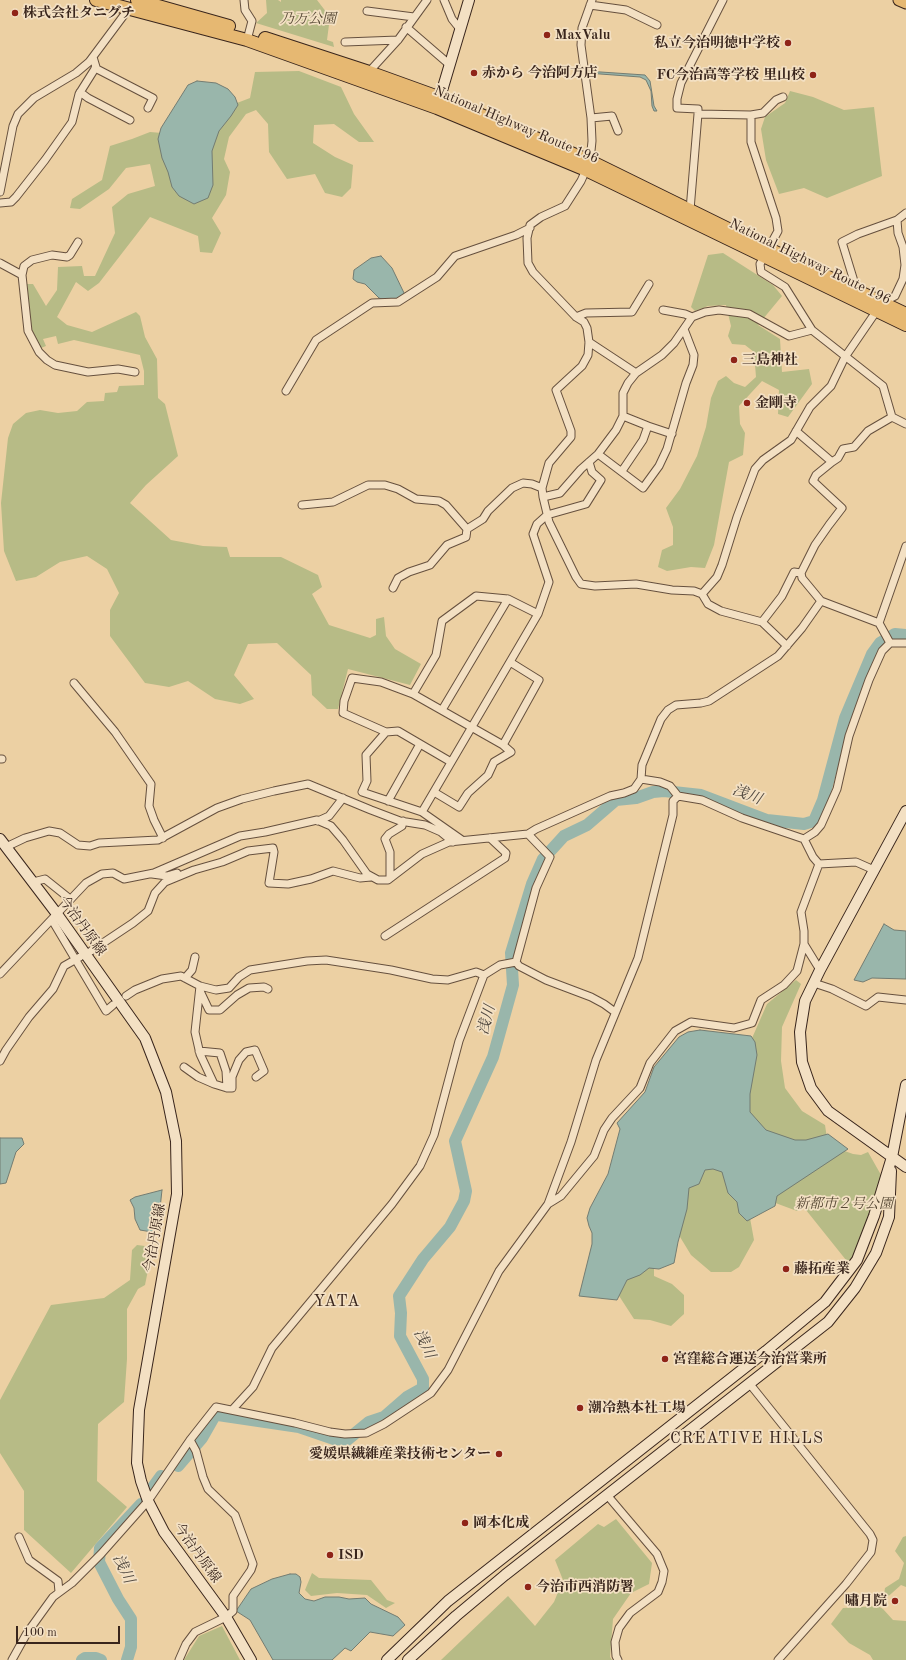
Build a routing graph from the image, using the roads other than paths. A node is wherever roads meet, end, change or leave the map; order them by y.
1 (96, 0) edge
2 (244, 0) edge
3 (427, 0) edge
4 (444, 0) edge
5 (469, 0) edge
6 (723, 0) edge
7 (899, 0) edge
8 (134, 3) edge
9 (591, 3) edge
10 (906, 3) edge
11 (367, 11) dead end
12 (414, 17) junction
13 (657, 25) dead end
14 (406, 27) junction
15 (460, 29) junction
16 (248, 36) junction
17 (398, 40) junction
18 (345, 42) dead end
19 (93, 57) junction
20 (450, 65) junction
21 (95, 68) junction
22 (365, 76) junction
23 (80, 92) junction
24 (783, 97) dead end
25 (439, 103) junction
26 (148, 108) dead end
27 (698, 114) junction
28 (752, 115) junction
29 (591, 118) junction
30 (130, 120) dead end
31 (618, 131) dead end
32 (588, 165) junction
33 (0, 190) edge
34 (0, 203) edge
35 (690, 210) junction
36 (906, 213) edge
37 (897, 220) junction
38 (530, 228) junction
39 (78, 242) dead end
40 (767, 253) junction
41 (0, 263) edge
42 (22, 275) junction
43 (648, 284) dead end
44 (857, 291) junction
45 (880, 307) junction
46 (663, 310) dead end
47 (906, 314) edge
48 (576, 317) junction
49 (692, 318) junction
50 (906, 325) edge
51 (684, 329) junction
52 (812, 330) junction
53 (590, 342) junction
54 (845, 357) junction
55 (135, 372) dead end
56 (636, 373) junction
57 (286, 391) dead end
58 (624, 416) junction
59 (892, 417) junction
60 (906, 424) edge
61 (648, 426) junction
62 (796, 431) junction
63 (672, 434) junction
64 (598, 454) junction
65 (589, 462) junction
66 (832, 462) junction
67 (622, 471) junction
68 (542, 488) junction
69 (543, 498) junction
70 (302, 505) dead end
71 (547, 515) junction
72 (467, 529) junction
73 (906, 546) edge
74 (801, 573) junction
75 (393, 588) dead end
76 (702, 594) junction
77 (508, 599) junction
78 (821, 601) junction
79 (538, 614) junction
80 (762, 622) junction
81 (879, 623) junction
82 (890, 643) junction
83 (906, 643) edge
84 (787, 646) junction
85 (510, 662) junction
86 (74, 683) dead end
87 (413, 694) junction
88 (442, 710) junction
89 (472, 727) junction
90 (386, 732) junction
91 (420, 744) junction
92 (503, 745) junction
93 (451, 762) junction
94 (641, 779) junction
95 (434, 792) junction
96 (678, 796) junction
97 (343, 798) junction
98 (388, 801) junction
99 (906, 811) edge
100 (422, 812) junction
101 (318, 821) junction
102 (402, 821) junction
103 (528, 834) junction
104 (163, 838) junction
105 (490, 838) junction
106 (804, 839) junction
107 (462, 840) junction
108 (453, 842) junction
109 (3, 843) edge
110 (819, 864) junction
111 (194, 870) junction
112 (874, 870) junction
113 (150, 874) junction
114 (372, 877) junction
115 (390, 878) junction
116 (33, 882) junction
117 (70, 899) junction
118 (54, 917) junction
119 (385, 936) dead end
120 (804, 944) junction
121 (91, 951) dead end
122 (195, 957) dead end
123 (77, 958) junction
124 (516, 962) junction
125 (820, 970) junction
126 (0, 974) edge
127 (484, 975) junction
128 (185, 978) junction
129 (814, 983) junction
130 (200, 988) junction
131 (268, 989) dead end
132 (126, 996) dead end
133 (906, 1000) edge
134 (113, 1005) dead end
135 (615, 1012) junction
136 (199, 1051) junction
137 (0, 1061) edge
138 (184, 1067) dead end
139 (256, 1077) dead end
140 (214, 1084) junction
141 (906, 1086) edge
142 (227, 1088) junction
143 (892, 1157) junction
144 (906, 1167) edge
145 (548, 1204) junction
146 (749, 1383) junction
147 (232, 1410) junction
148 (190, 1440) junction
149 (607, 1495) junction
150 (148, 1501) junction
151 (19, 1537) dead end
152 (59, 1592) junction
153 (226, 1617) junction
154 (12, 1660) edge
155 (179, 1660) edge
156 (251, 1660) edge
157 (387, 1660) edge
158 (408, 1660) edge
159 (618, 1660) edge
160 (778, 1660) edge

1 - 8 highway, National Highway Route 196
2 - 16 street
3 - 12 street
4 - 15 street
5 - 15 street
6 - 27 street
7 - 10 main road
8 - 16 highway, National Highway Route 196
8 - 19 street
9 - 13 street
9 - 29 street
11 - 12 street
12 - 14 street
14 - 17 street
14 - 20 street
15 - 20 street
16 - 22 highway, National Highway Route 196
17 - 18 street
17 - 22 street
19 - 21 street
19 - 33 street
20 - 25 street
21 - 23 street
21 - 26 street
22 - 25 highway, National Highway Route 196
23 - 30 street
23 - 34 street
24 - 28 street
25 - 32 highway, National Highway Route 196
27 - 28 street
27 - 35 street
28 - 40 street
29 - 31 street
29 - 32 street
32 - 35 highway, National Highway Route 196
32 - 38 street
32 - 40 highway, National Highway Route 196
35 - 40 highway, National Highway Route 196
36 - 37 street
37 - 44 street
37 - 45 street
38 - 48 street
38 - 57 street
39 - 42 street
40 - 44 highway, National Highway Route 196
40 - 45 highway, National Highway Route 196
40 - 52 street
41 - 42 street
42 - 55 street
43 - 48 street
44 - 45 highway, National Highway Route 196
45 - 47 highway, National Highway Route 196
45 - 50 highway, National Highway Route 196
45 - 54 street
46 - 49 street
48 - 53 street
49 - 51 street
49 - 52 street
51 - 56 street
51 - 63 street
52 - 54 street
53 - 56 street
53 - 68 street
54 - 59 street
54 - 62 street
56 - 58 street
58 - 61 street
58 - 64 street
59 - 60 street
59 - 66 street
61 - 63 street
61 - 67 street
62 - 66 street
62 - 76 street
63 - 67 street
64 - 65 street
64 - 67 street
65 - 69 street
65 - 71 street
66 - 74 street
68 - 69 street
68 - 72 street
69 - 71 street
70 - 72 street
71 - 76 street
71 - 79 street
72 - 75 street
73 - 81 street
74 - 78 street
74 - 80 street
76 - 80 street
77 - 79 street
77 - 87 street
77 - 88 street
78 - 81 street
78 - 84 street
79 - 85 street
80 - 84 street
81 - 82 street
82 - 83 street
82 - 106 street
84 - 94 street
85 - 89 street
85 - 92 street
86 - 104 street
87 - 88 street
87 - 90 street
88 - 89 street
89 - 92 street
89 - 93 street
90 - 91 street
90 - 98 street
91 - 93 street
91 - 98 street
92 - 95 street
93 - 95 street
94 - 96 street
94 - 103 street
95 - 100 street
96 - 106 street
96 - 135 street
97 - 101 street
97 - 102 street
97 - 104 street
98 - 100 street
99 - 112 street
100 - 107 street
101 - 113 street
101 - 114 street
102 - 108 street
102 - 115 street
103 - 105 street
103 - 124 street
104 - 109 street
105 - 107 street
105 - 119 street
106 - 110 street
107 - 108 street
108 - 115 street
109 - 116 street, 今治丹原線
110 - 112 street
110 - 120 street
111 - 113 street
111 - 114 street
111 - 121 street
112 - 125 street
113 - 117 street
114 - 115 street
116 - 117 street
116 - 118 street, 今治丹原線
117 - 118 street
118 - 123 street
118 - 126 street
118 - 150 street, 今治丹原線
120 - 125 street
120 - 145 street
122 - 128 street
123 - 134 street
123 - 137 street
124 - 127 street
124 - 135 street
125 - 129 street
127 - 130 street
127 - 147 street
128 - 130 street
128 - 132 street
129 - 133 street
129 - 143 street
130 - 131 street
130 - 136 street
135 - 145 street
136 - 140 street
136 - 142 street
138 - 140 street
139 - 142 street
140 - 142 street
141 - 143 street
143 - 144 street
143 - 146 street
143 - 157 street
145 - 147 street
146 - 149 street
146 - 160 street
147 - 148 street
148 - 150 street
148 - 153 street
149 - 158 street
149 - 159 street
150 - 152 street
150 - 153 street, 今治丹原線
151 - 152 street
152 - 154 street
153 - 155 street
153 - 156 street, 今治丹原線

